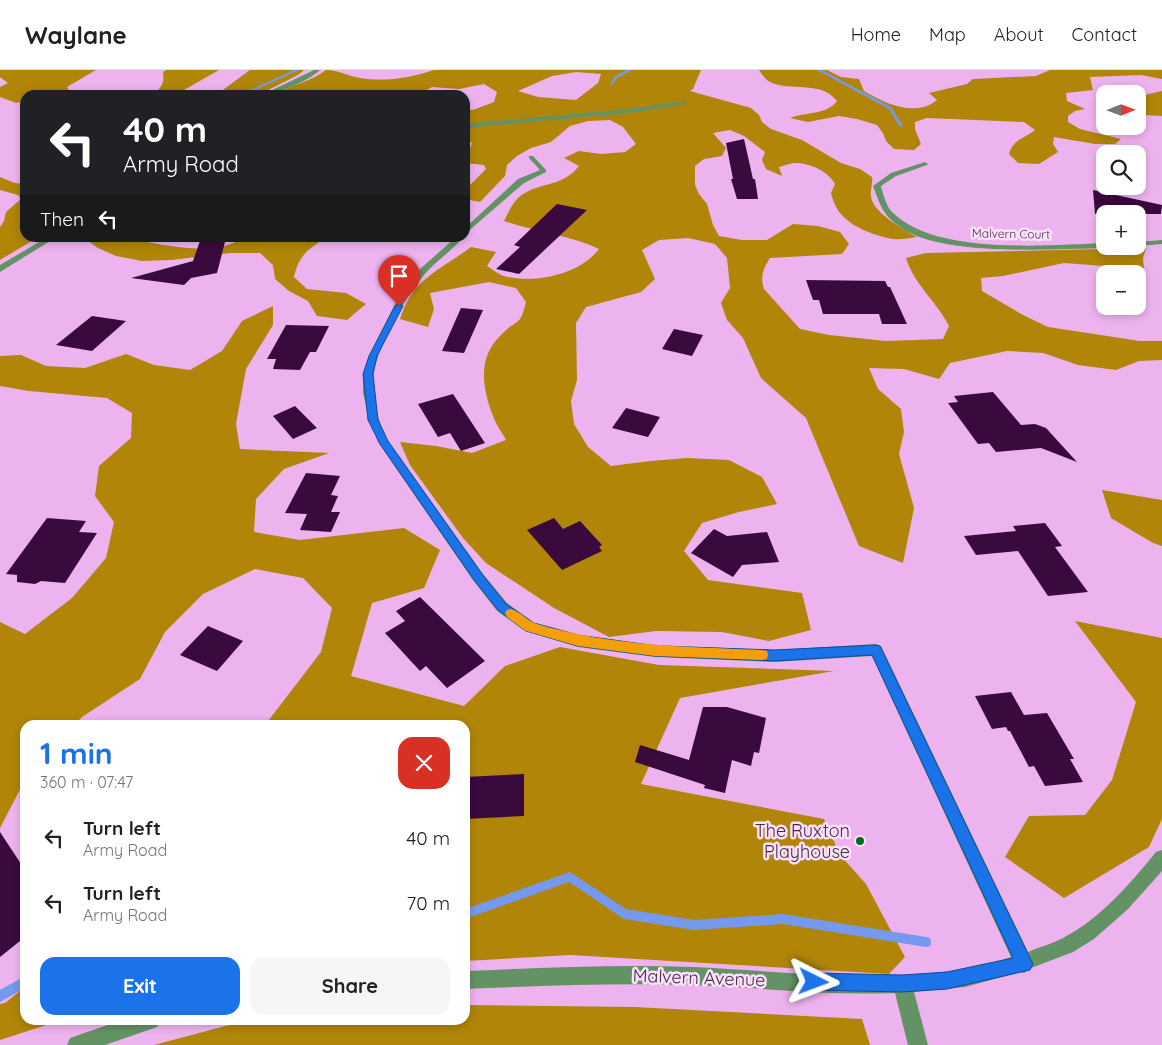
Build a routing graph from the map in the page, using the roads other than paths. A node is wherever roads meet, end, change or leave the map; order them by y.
1 (317, 70) edge
2 (276, 90) edge
3 (684, 103) dead end
4 (470, 126) edge
5 (531, 157) dead end
6 (925, 164) dead end
7 (470, 227) edge
8 (44, 242) edge
9 (454, 242) edge
10 (1162, 242) edge
11 (1146, 243) edge
12 (1096, 245) edge
13 (0, 269) edge
14 (1162, 858) edge
15 (1024, 964) junction
16 (470, 980) edge
17 (902, 984) junction
18 (135, 1025) edge
19 (77, 1045) edge
20 (918, 1045) edge

1 - 2 street
3 - 4 street
5 - 7 street
6 - 12 street, Malvern Court
8 - 13 street
9 - 15 street
10 - 11 street
14 - 15 street, Malvern Avenue
15 - 17 street, Malvern Avenue
16 - 17 street, Malvern Avenue
17 - 20 street
18 - 19 street

